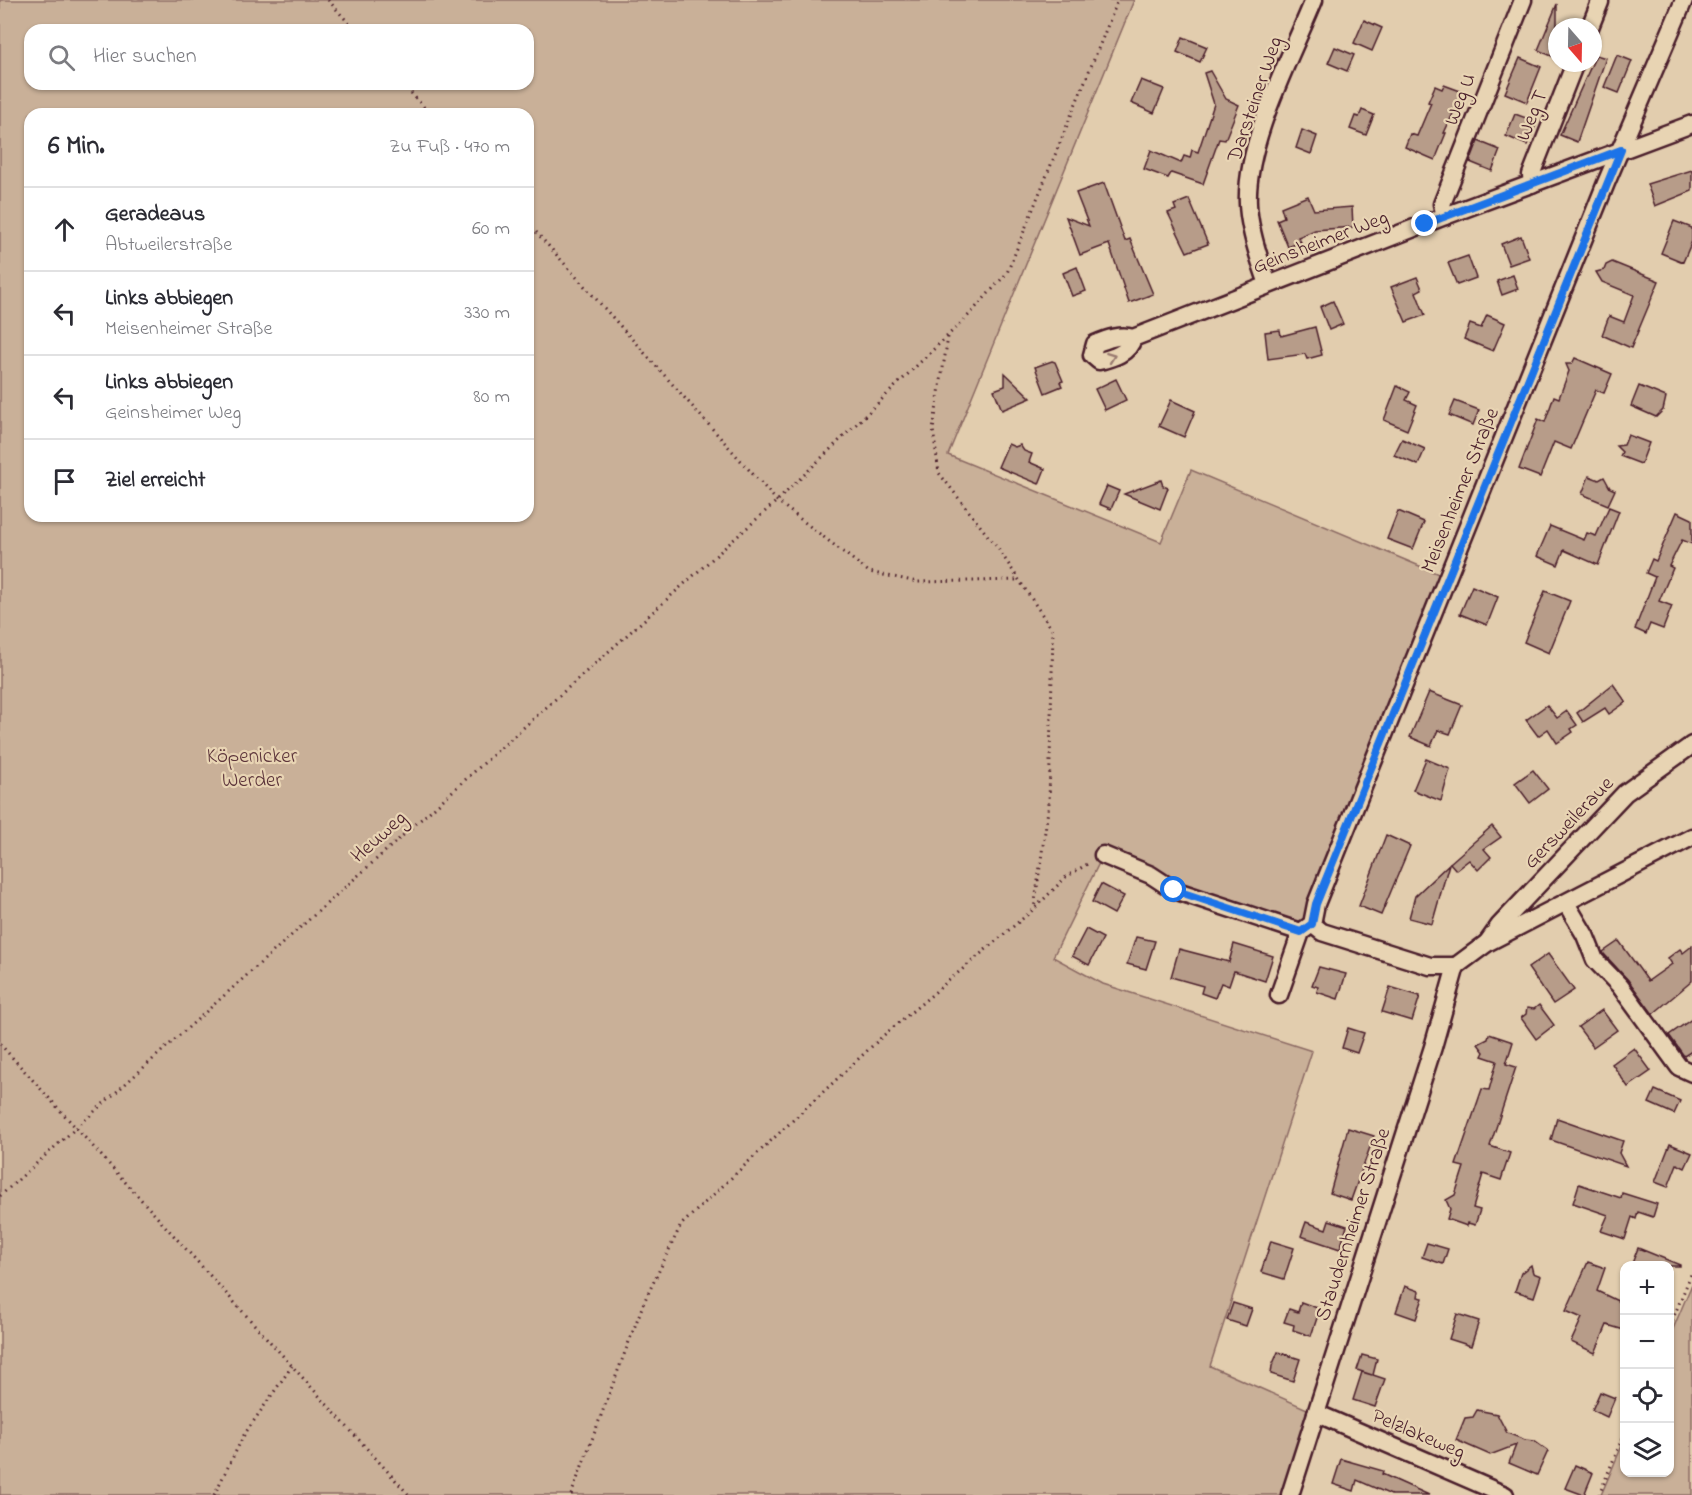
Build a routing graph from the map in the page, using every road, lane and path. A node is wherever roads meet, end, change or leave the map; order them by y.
1 (328, 0) edge
2 (1118, 0) edge
3 (1314, 0) edge
4 (1523, 0) edge
5 (1684, 0) edge
6 (1600, 2) dead end
7 (1594, 18) edge
8 (349, 24) edge
9 (1571, 72) edge
10 (408, 90) edge
11 (425, 108) edge
12 (1692, 124) edge
13 (1621, 150) junction
14 (1532, 184) junction
15 (1445, 216) junction
16 (534, 230) edge
17 (1268, 284) junction
18 (948, 335) junction
19 (1133, 338) dead end
20 (777, 501) junction
21 (1020, 580) junction
22 (1692, 744) edge
23 (1692, 837) edge
24 (1103, 855) joint
25 (1566, 903) junction
26 (1034, 909) junction
27 (1307, 928) junction
28 (1488, 943) junction
29 (1456, 966) junction
30 (1279, 995) dead end
31 (0, 1044) edge
32 (1692, 1073) edge
33 (75, 1126) junction
34 (0, 1196) edge
35 (1692, 1272) edge
36 (1674, 1316) edge
37 (292, 1366) junction
38 (1316, 1413) junction
39 (1620, 1444) edge
40 (214, 1495) edge
41 (409, 1495) edge
42 (571, 1495) edge
43 (1290, 1495) edge
44 (1505, 1495) edge
45 (1599, 1495) edge

1 - 8 path
2 - 18 path, Heuweg
3 - 17 street, Darsteiner Weg
4 - 15 street, Weg U
5 - 13 street, Meisenheimer Straße
6 - 7 street
9 - 14 street, Weg T
10 - 11 path
12 - 13 street, Geinsheimer Weg
13 - 14 street, Geinsheimer Weg
13 - 27 street, Meisenheimer Straße
14 - 15 street, Geinsheimer Weg
15 - 17 street, Geinsheimer Weg
16 - 20 path
17 - 19 street, Geinsheimer Weg
18 - 20 path, Heuweg
18 - 21 path
20 - 21 path
20 - 33 path, Heuweg
21 - 26 path
22 - 28 street, Gersweileraue
23 - 25 street, Gersweileraue
24 - 26 path
24 - 27 street
25 - 28 street, Gersweileraue
25 - 32 street
26 - 42 path
27 - 29 street
27 - 30 street, Meisenheimer Straße
28 - 29 street, Gersweileraue
29 - 38 street, Staudernheimer Straße
31 - 33 path
33 - 34 path, Heuweg
33 - 37 path
35 - 36 path
37 - 40 path
37 - 41 path
38 - 43 street, Staudernheimer Straße
38 - 44 street, Pelzlakeweg
39 - 45 path

